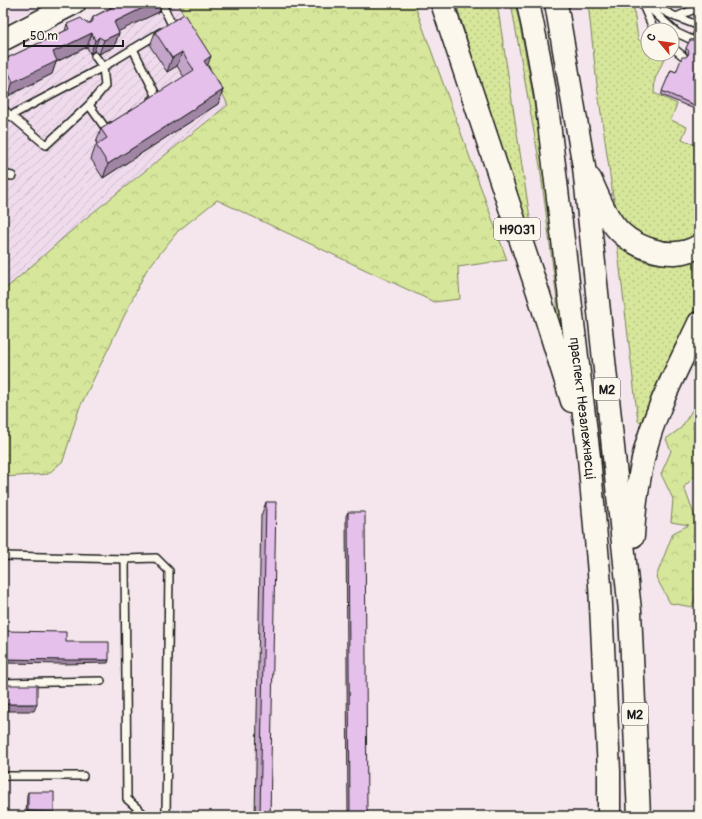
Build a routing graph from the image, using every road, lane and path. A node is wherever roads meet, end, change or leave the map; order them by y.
1 (442, 3) edge
2 (528, 3) edge
3 (556, 3) edge
4 (643, 3) edge
5 (648, 3) edge
6 (163, 6) dead end
7 (72, 7) edge
8 (699, 9) edge
9 (676, 17) junction
10 (180, 20) edge
11 (651, 22) edge
12 (172, 25) junction
13 (697, 25) edge
14 (690, 39) edge
15 (3, 40) edge
16 (133, 49) junction
17 (680, 54) edge
18 (95, 56) dead end
19 (683, 56) edge
20 (103, 67) junction
21 (89, 105) junction
22 (144, 105) edge
23 (3, 109) edge
24 (10, 116) junction
25 (118, 121) edge
26 (584, 167) junction
27 (3, 174) edge
28 (12, 176) dead end
29 (699, 246) edge
30 (696, 331) edge
31 (589, 457) junction
32 (3, 556) edge
33 (125, 559) junction
34 (630, 611) junction
35 (101, 681) dead end
36 (3, 683) edge
37 (3, 776) edge
38 (83, 776) dead end
39 (146, 816) edge
40 (166, 816) edge
41 (609, 816) edge
42 (639, 816) edge

1 - 31 highway, Н9031
2 - 31 highway, праспект Незалежнасці / М2
3 - 26 highway, праспект Незалежнасці / М2
4 - 11 lane
4 - 14 lane
5 - 9 lane
6 - 12 lane
7 - 15 main road
8 - 9 lane
9 - 13 lane
10 - 12 lane
12 - 16 lane
16 - 20 lane
16 - 22 lane
17 - 19 lane
18 - 20 lane
20 - 21 lane
20 - 24 lane
21 - 24 lane
21 - 25 lane
23 - 24 lane
26 - 29 highway
26 - 34 highway, праспект Незалежнасці / М2
27 - 28 lane
30 - 34 highway
31 - 41 highway, праспект Незалежнасці / М2
32 - 33 lane
33 - 39 lane
33 - 40 lane
34 - 42 highway, праспект Незалежнасці / М2
35 - 36 lane
37 - 38 lane

